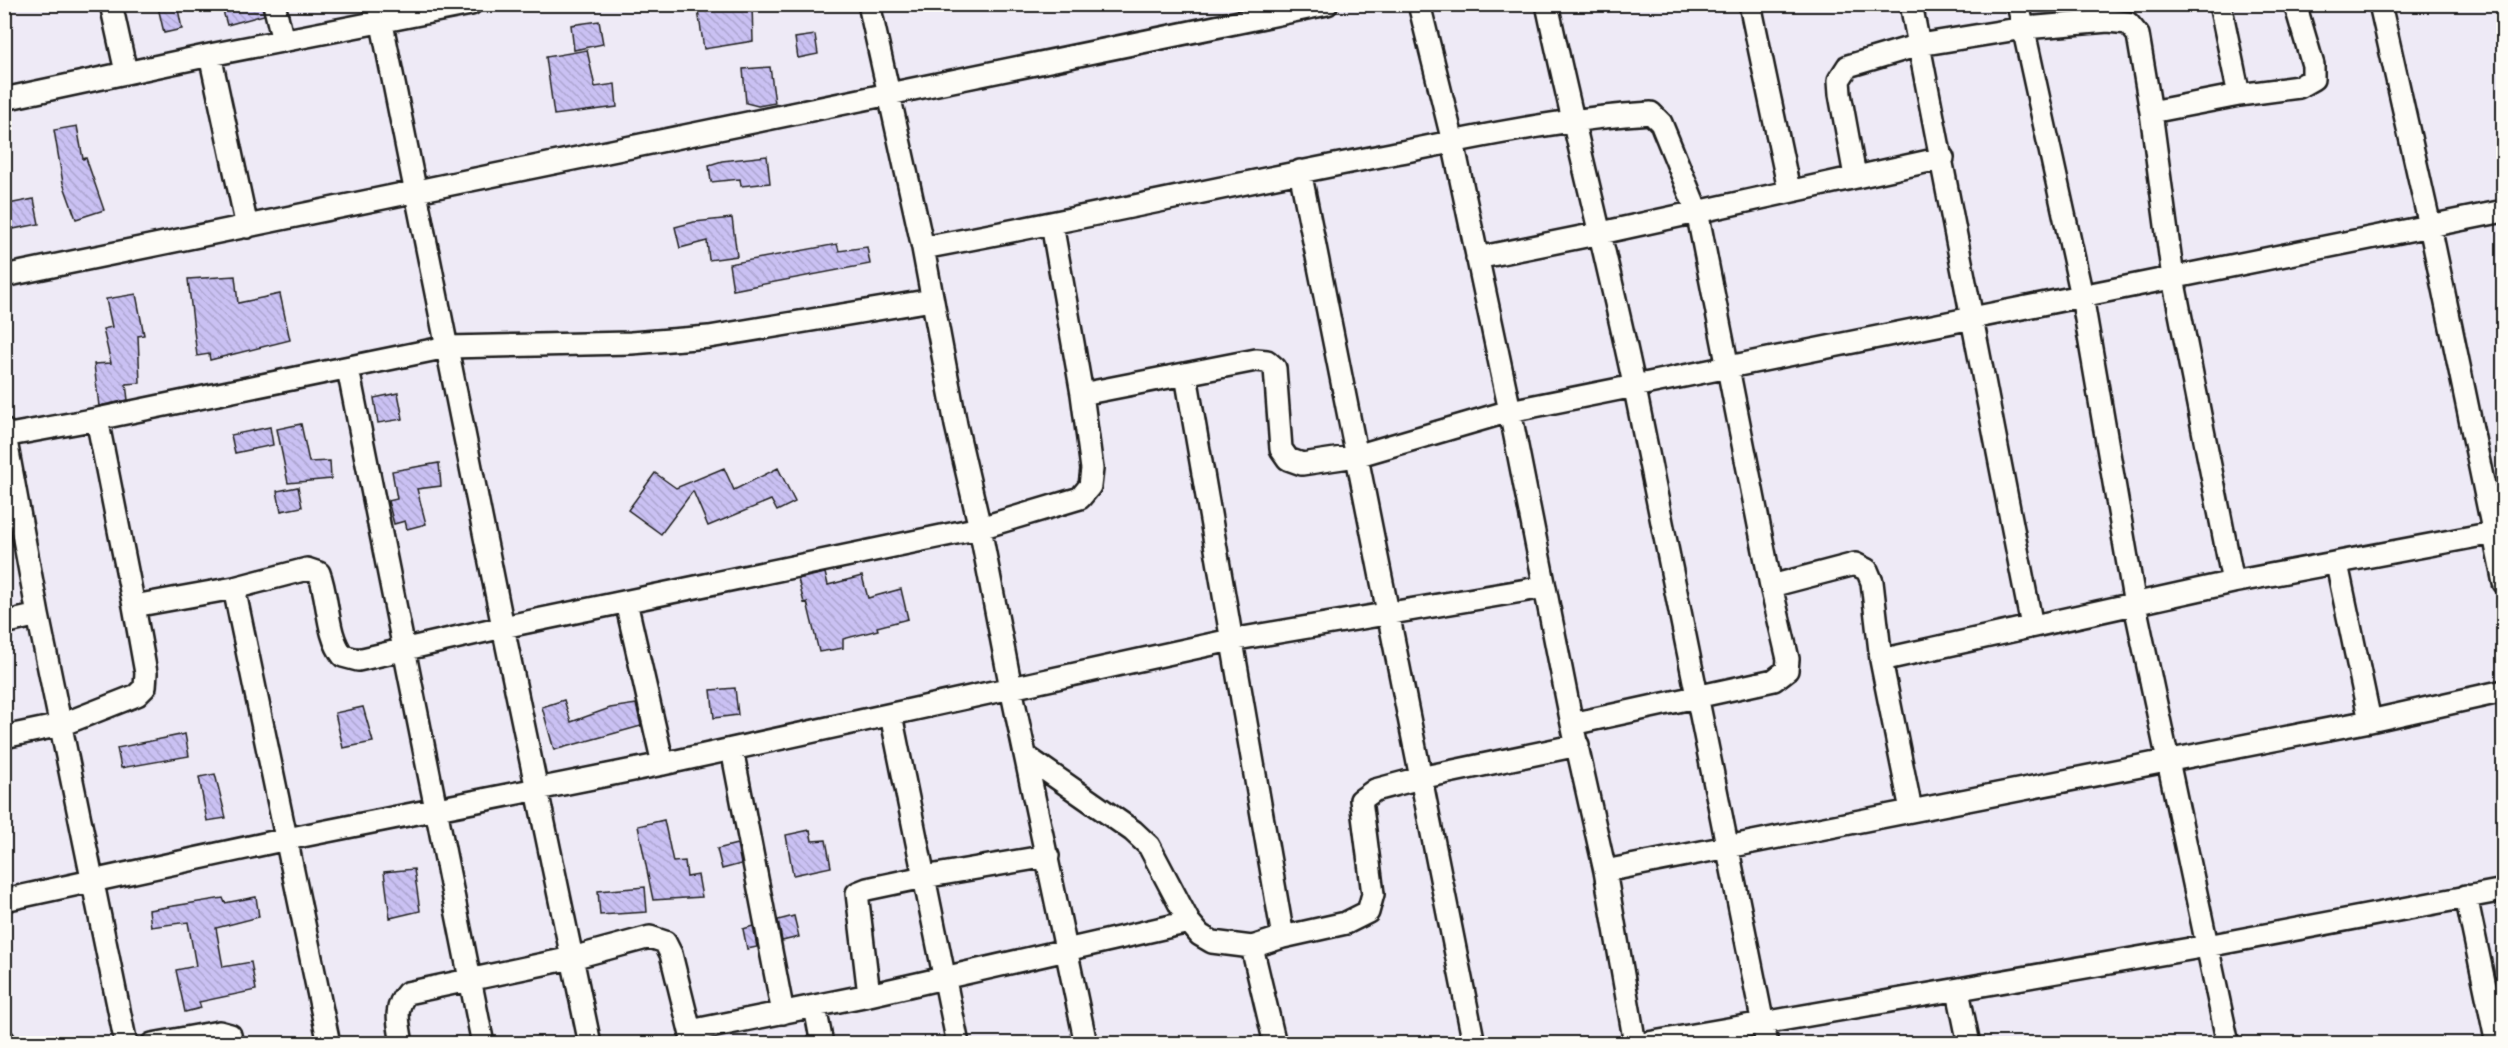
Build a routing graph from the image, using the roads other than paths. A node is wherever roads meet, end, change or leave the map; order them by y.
1 (111, 4) edge
2 (274, 4) edge
3 (869, 4) edge
4 (1327, 4) edge
5 (1419, 4) edge
6 (1547, 4) edge
7 (1749, 4) edge
8 (1911, 4) edge
9 (2018, 4) edge
10 (2220, 4) edge
11 (2295, 4) edge
12 (2380, 4) edge
13 (463, 5) edge
14 (380, 13) edge
15 (2024, 28) junction
16 (283, 41) junction
17 (1919, 45) junction
18 (210, 55) junction
19 (126, 72) junction
20 (888, 95) junction
21 (2239, 95) junction
22 (4, 99) edge
23 (2151, 112) junction
24 (1572, 119) junction
25 (1452, 142) junction
26 (1942, 158) junction
27 (1300, 171) junction
28 (1855, 176) junction
29 (1789, 190) junction
30 (416, 192) junction
31 (1697, 211) junction
32 (2504, 211) edge
33 (1052, 225) junction
34 (2430, 226) junction
35 (247, 227) junction
36 (1601, 233) junction
37 (923, 248) junction
38 (1477, 258) junction
39 (4, 276) edge
40 (2173, 278) junction
41 (2082, 296) junction
42 (932, 300) junction
43 (1971, 318) junction
44 (447, 347) junction
45 (1729, 367) junction
46 (348, 369) junction
47 (1186, 375) junction
48 (1635, 386) junction
49 (1082, 394) junction
50 (1510, 411) junction
51 (96, 419) junction
52 (5, 434) edge
53 (1356, 456) junction
54 (980, 528) junction
55 (2498, 532) edge
56 (2337, 564) junction
57 (2233, 582) junction
58 (2504, 584) edge
59 (1771, 586) junction
60 (1545, 587) junction
61 (234, 588) junction
62 (626, 602) junction
63 (2135, 605) junction
64 (134, 606) junction
65 (1389, 613) junction
66 (38, 615) junction
67 (4, 623) edge
68 (2032, 626) junction
69 (503, 627) junction
70 (1231, 640) junction
71 (404, 648) junction
72 (1881, 660) junction
73 (1011, 688) junction
74 (2504, 691) edge
75 (1696, 698) junction
76 (891, 715) junction
77 (2370, 721) junction
78 (1572, 724) junction
79 (61, 725) junction
80 (4, 737) edge
81 (1578, 745) junction
82 (732, 749) junction
83 (1027, 757) junction
84 (2168, 760) junction
85 (663, 764) junction
86 (1420, 778) junction
87 (536, 790) junction
88 (437, 809) junction
89 (1911, 810) junction
90 (287, 839) junction
91 (1726, 849) junction
92 (1048, 856) junction
93 (1605, 871) junction
94 (924, 877) junction
95 (92, 882) junction
96 (2504, 890) edge
97 (2466, 896) junction
98 (4, 900) edge
99 (1189, 922) junction
100 (1283, 937) junction
101 (2207, 946) junction
102 (1252, 947) junction
103 (1067, 952) junction
104 (572, 958) junction
105 (945, 978) junction
106 (469, 981) junction
107 (1958, 991) junction
108 (869, 995) junction
109 (815, 1006) junction
110 (783, 1013) junction
111 (1765, 1034) edge
112 (691, 1037) edge
113 (126, 1044) edge
114 (152, 1044) edge
115 (232, 1044) edge
116 (329, 1044) edge
117 (402, 1044) edge
118 (483, 1044) edge
119 (590, 1044) edge
120 (822, 1044) edge
121 (958, 1044) edge
122 (1086, 1044) edge
123 (1275, 1044) edge
124 (1474, 1044) edge
125 (1635, 1044) edge
126 (1642, 1044) edge
127 (1969, 1044) edge
128 (2228, 1044) edge
129 (2497, 1044) edge

1 - 19 street
2 - 16 street
3 - 20 street
4 - 20 street
5 - 25 street
6 - 24 street
7 - 29 street
8 - 17 street
9 - 15 street
10 - 21 street
11 - 21 street
12 - 34 street
13 - 14 street
14 - 16 street
14 - 30 street
15 - 17 street
15 - 23 street
15 - 41 street
16 - 18 street
17 - 26 street
17 - 28 street
18 - 19 street
18 - 35 street
19 - 22 street
20 - 30 street
20 - 37 street
21 - 23 street
23 - 40 street
24 - 25 street
24 - 31 street
24 - 36 street
25 - 27 street
25 - 38 street
26 - 28 street
26 - 43 street
27 - 33 street
27 - 53 street
28 - 29 street
29 - 31 street
30 - 35 street
30 - 44 street
31 - 36 street
31 - 45 street
32 - 34 street
33 - 37 street
33 - 49 street
34 - 40 street
34 - 55 street
35 - 39 street
36 - 38 street
36 - 48 street
37 - 42 street
38 - 50 street
40 - 41 street
40 - 57 street
41 - 43 street
41 - 63 street
42 - 44 street
42 - 54 street
43 - 45 street
43 - 68 street
44 - 46 street
44 - 69 street
45 - 48 street
45 - 59 street
46 - 51 street
46 - 71 street
47 - 49 street
47 - 53 street
47 - 70 street
48 - 50 street
48 - 75 street
49 - 54 street
50 - 53 street
50 - 60 street
51 - 52 street
51 - 64 street
52 - 66 street
53 - 65 street
54 - 62 street
54 - 73 street
55 - 56 street
55 - 58 street
56 - 57 street
56 - 77 street
57 - 63 street
59 - 72 street
59 - 75 street
60 - 65 street
60 - 78 street
61 - 64 street
61 - 71 street
61 - 90 street
62 - 69 street
62 - 85 street
63 - 68 street
63 - 84 street
64 - 79 street
65 - 70 street
65 - 86 street
66 - 67 street
66 - 79 street
68 - 72 street
69 - 71 street
69 - 87 street
70 - 73 street
70 - 100 street
71 - 88 street
72 - 89 street
73 - 76 street
73 - 83 street
74 - 77 street
75 - 78 street
75 - 91 street
76 - 82 street
76 - 94 street
77 - 84 street
78 - 81 street
79 - 80 street
79 - 95 street
81 - 86 street
81 - 93 street
82 - 85 street
82 - 110 street
83 - 92 street
83 - 99 street
84 - 89 street
84 - 101 street
85 - 87 street
86 - 100 street
86 - 124 street
87 - 88 street
87 - 104 street
88 - 90 street
88 - 106 street
89 - 91 street
90 - 95 street
90 - 116 street
91 - 93 street
91 - 111 street
92 - 94 street
92 - 103 street
93 - 125 street
94 - 105 street
94 - 108 street
95 - 98 street
95 - 113 street
96 - 97 street
97 - 101 street
97 - 129 street
99 - 102 street
99 - 103 street
100 - 102 street
101 - 107 street
101 - 128 street
102 - 123 street
103 - 105 street
103 - 122 street
104 - 106 street
104 - 112 street
104 - 119 street
105 - 108 street
105 - 121 street
106 - 117 street
106 - 118 street
107 - 111 street
107 - 127 street
108 - 109 street
109 - 110 street
109 - 120 street
110 - 112 street
111 - 126 street
114 - 115 street

